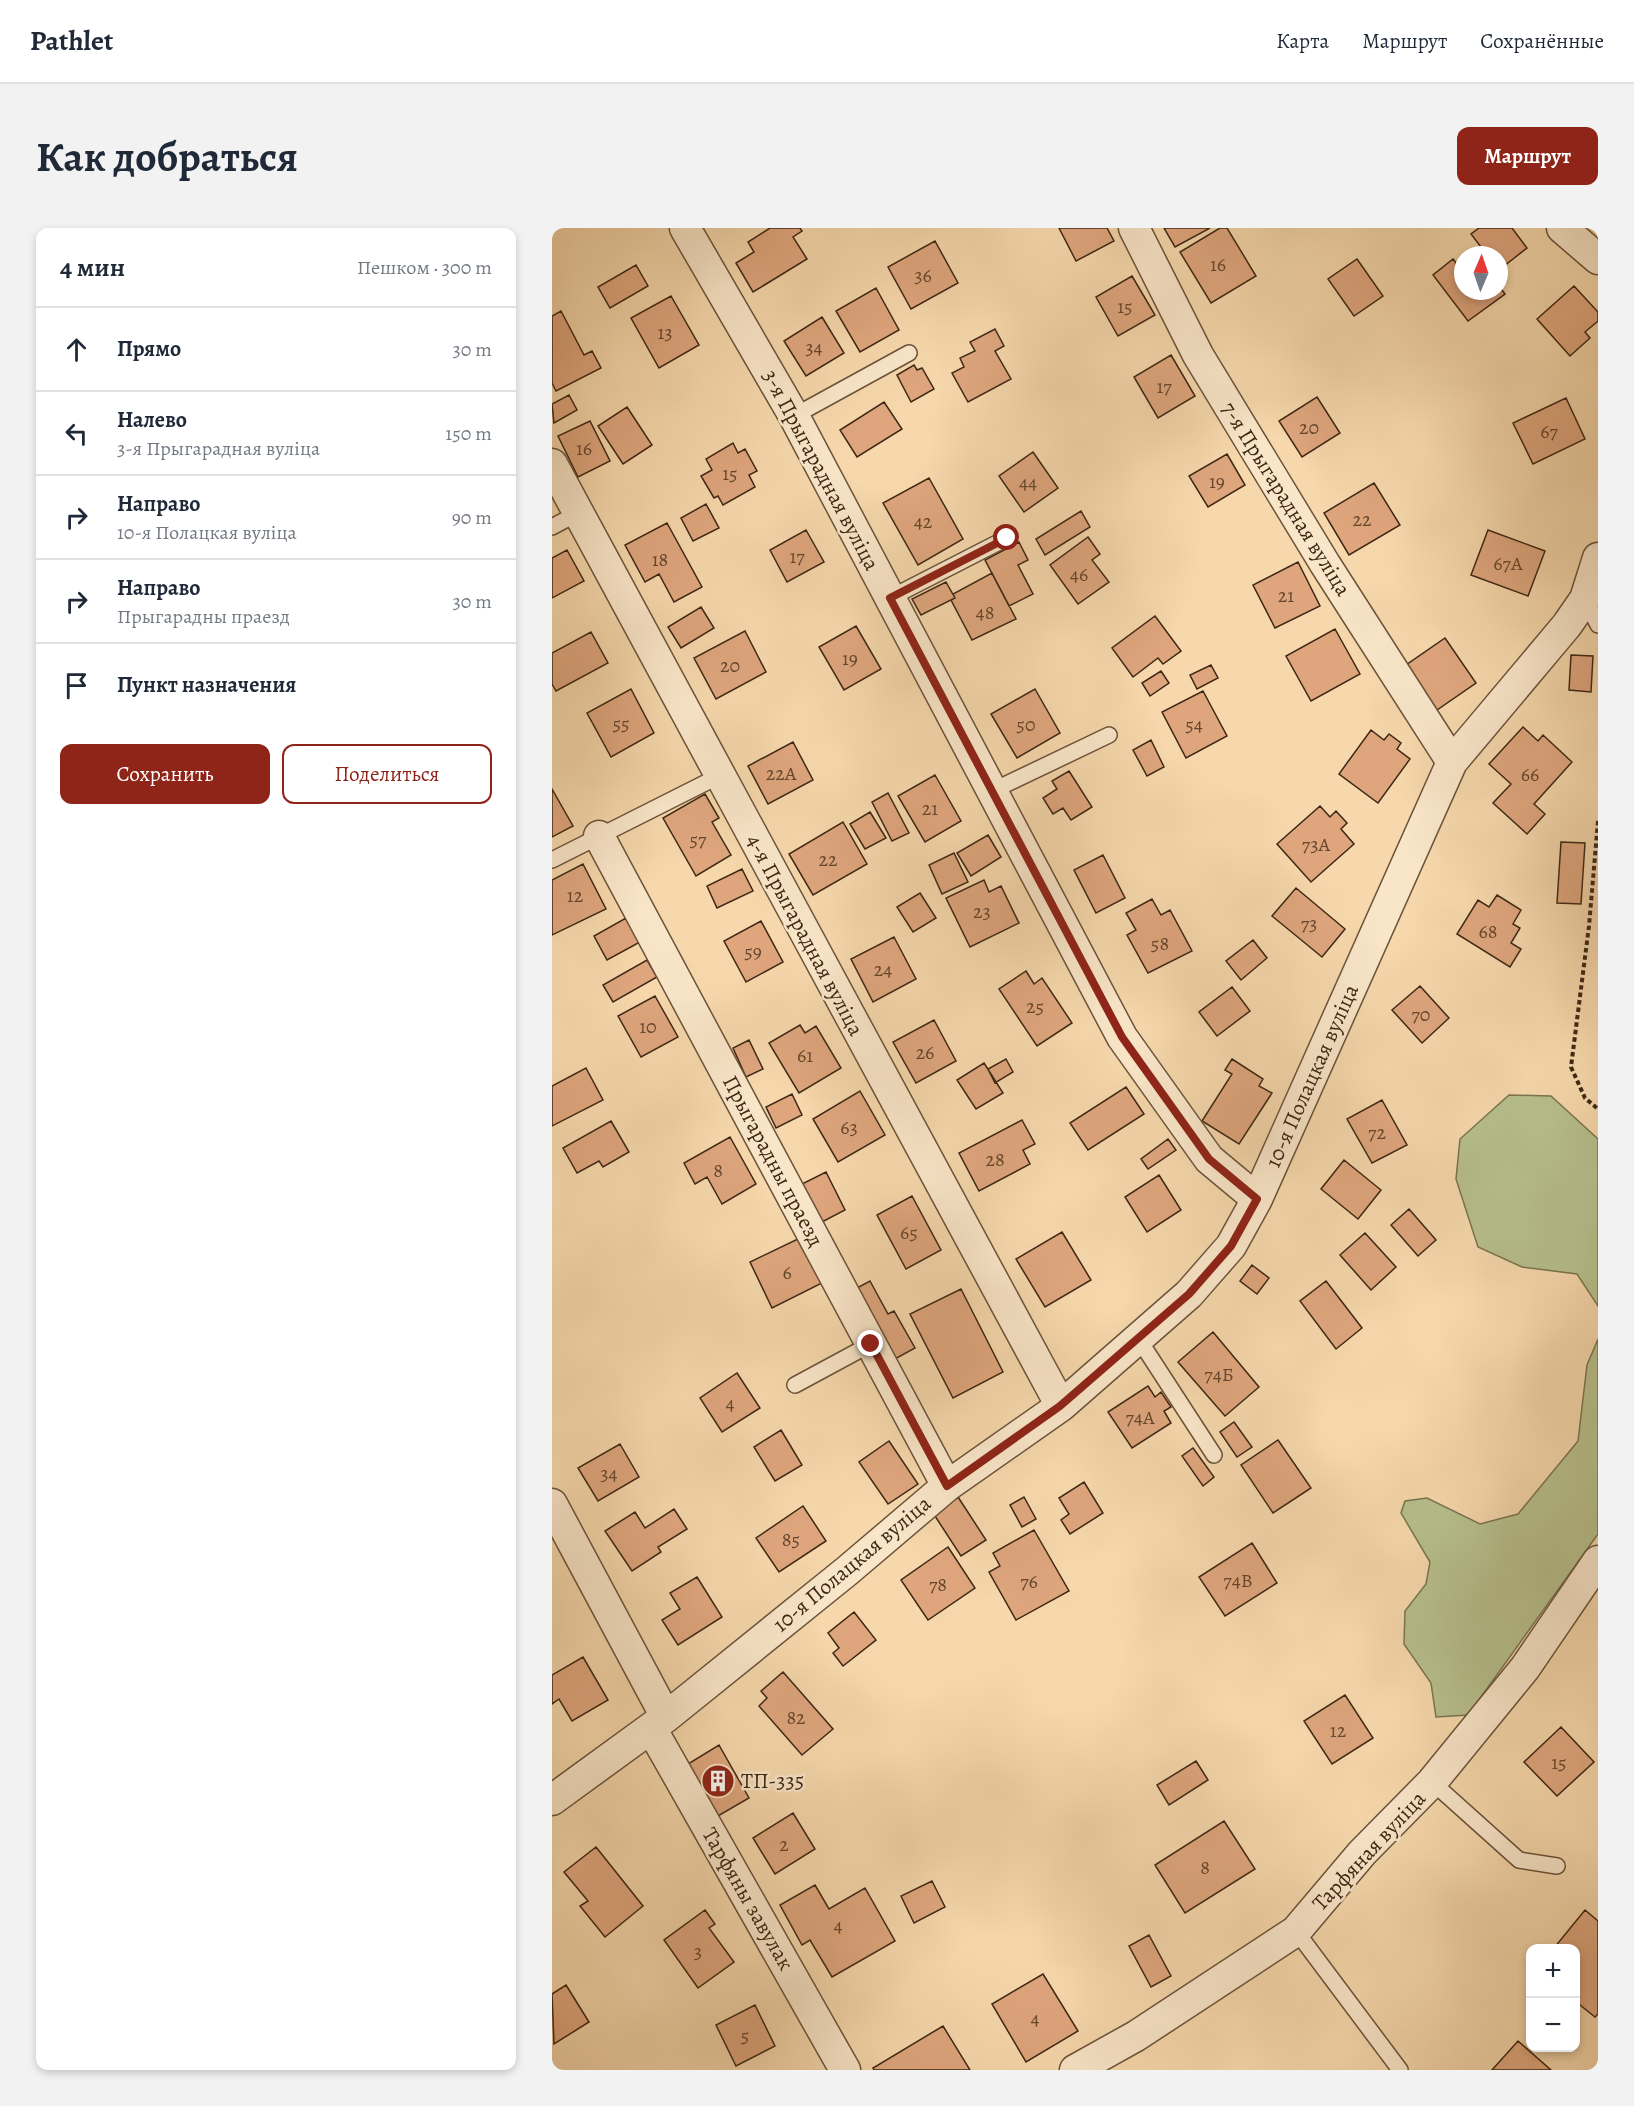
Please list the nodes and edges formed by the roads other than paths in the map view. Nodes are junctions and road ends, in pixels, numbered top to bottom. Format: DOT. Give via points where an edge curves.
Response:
graph roads {
  1 [pos="685,228"];
  2 [pos="1134,228"];
  3 [pos="1562,228"];
  4 [pos="1598,259"];
  5 [pos="909,353"];
  6 [pos="794,416"];
  7 [pos="552,464"];
  8 [pos="578,513"];
  9 [pos="552,527"];
  10 [pos="1007,538"];
  11 [pos="1598,558"];
  12 [pos="890,598"];
  13 [pos="1592,612"];
  14 [pos="1109,735"];
  15 [pos="1452,762"];
  16 [pos="719,776"];
  17 [pos="992,791"];
  18 [pos="599,837"];
  19 [pos="552,860"];
  20 [pos="1257,1199"];
  21 [pos="1138,1338"];
  22 [pos="871,1344"];
  23 [pos="795,1385"];
  24 [pos="1060,1406"];
  25 [pos="1214,1455"];
  26 [pos="947,1486"];
  27 [pos="552,1504"];
  28 [pos="1598,1561"];
  29 [pos="658,1722"];
  30 [pos="1432,1782"];
  31 [pos="552,1800"];
  32 [pos="1557,1866"];
  33 [pos="1296,1931"];
  34 [pos="845,2070"];
  35 [pos="1075,2070"];
  36 [pos="1400,2070"];
  1 -- 6 [label="street, 3-я Прыгарадная вуліца"];
  2 -- 15 [label="street, 7-я Прыгарадная вуліца" via="1198,355"];
  3 -- 4 [label="street"];
  5 -- 6 [label="lane"];
  6 -- 12 [label="street, 3-я Прыгарадная вуліца"];
  7 -- 8 [label="street, 4-я Прыгарадная вуліца"];
  8 -- 9 [label="lane"];
  8 -- 16 [label="street, 4-я Прыгарадная вуліца"];
  10 -- 12 [label="lane"];
  11 -- 13 [label="street, 10-я Полацкая вуліца"];
  12 -- 17 [label="street, 3-я Прыгарадная вуліца"];
  13 -- 15 [label="street, 10-я Полацкая вуліца"];
  14 -- 17 [label="lane"];
  15 -- 20 [label="street, 10-я Полацкая вуліца"];
  16 -- 18 [label="lane"];
  16 -- 24 [label="street, 4-я Прыгарадная вуліца"];
  17 -- 20 [label="street, 3-я Прыгарадная вуліца" via="1122,1037 1209,1159"];
  18 -- 19 [label="lane"];
  18 -- 22 [label="street, Прыгарадны праезд"];
  20 -- 21 [label="street, 10-я Полацкая вуліца" via="1231,1246 1189,1294"];
  21 -- 24 [label="street, 10-я Полацкая вуліца"];
  21 -- 25 [label="lane"];
  22 -- 23 [label="lane"];
  22 -- 26 [label="street, Прыгарадны праезд"];
  24 -- 26 [label="street, 10-я Полацкая вуліца"];
  26 -- 29 [label="street, 10-я Полацкая вуліца"];
  27 -- 29 [label="street, Тарфяны завулак"];
  28 -- 30 [label="street, Тарфяная вуліца" via="1525,1668"];
  29 -- 31 [label="street, 10-я Полацкая вуліца"];
  29 -- 34 [label="street, Тарфяны завулак"];
  30 -- 32 [label="lane" via="1519,1860"];
  30 -- 33 [label="street, Тарфяная вуліца" via="1362,1853"];
  33 -- 35 [label="street, Тарфяная вуліца" via="1136,2036"];
  33 -- 36 [label="lane"];
}
